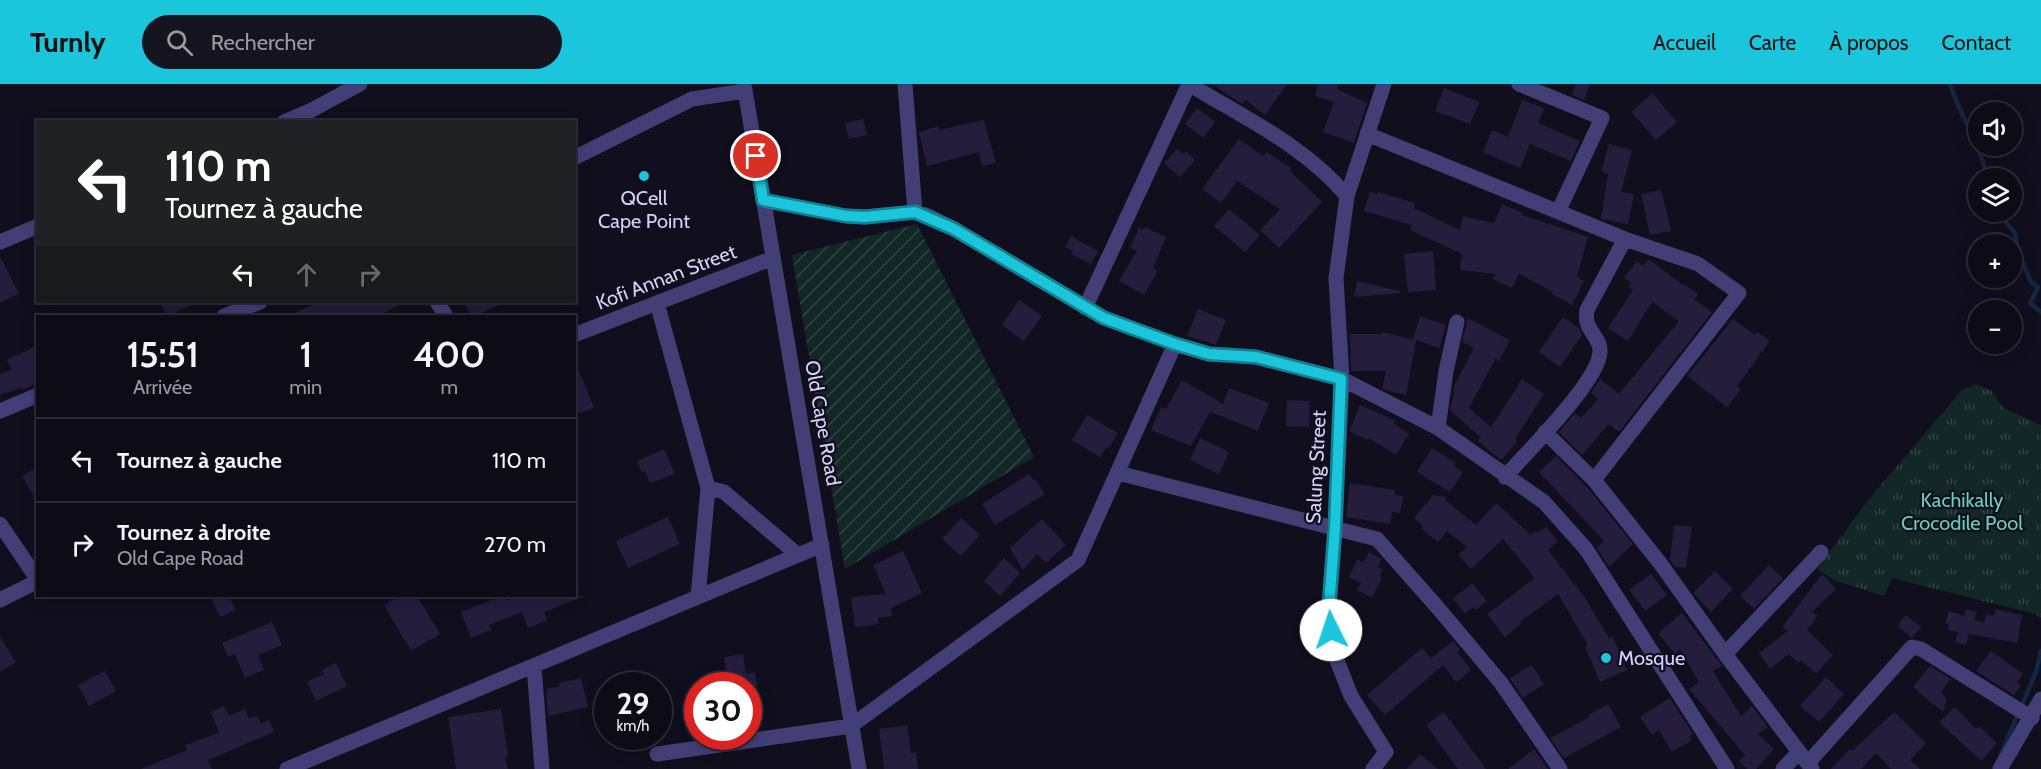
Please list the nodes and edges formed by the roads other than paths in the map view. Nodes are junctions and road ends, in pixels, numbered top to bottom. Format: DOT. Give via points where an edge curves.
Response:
graph roads {
  1 [pos="360,84"];
  2 [pos="905,84"];
  3 [pos="1189,84"];
  4 [pos="1384,84"];
  5 [pos="1519,84"];
  6 [pos="744,87"];
  7 [pos="314,116"];
  8 [pos="294,120"];
  9 [pos="1367,134"];
  10 [pos="576,157"];
  11 [pos="1347,196"];
  12 [pos="763,200"];
  13 [pos="915,212"];
  14 [pos="1558,212"];
  15 [pos="36,227"];
  16 [pos="1626,239"];
  17 [pos="0,242"];
  18 [pos="773,258"];
  19 [pos="257,303"];
  20 [pos="657,303"];
  21 [pos="1085,308"];
  22 [pos="227,315"];
  23 [pos="1457,322"];
  24 [pos="576,334"];
  25 [pos="1175,344"];
  26 [pos="1341,379"];
  27 [pos="36,396"];
  28 [pos="0,411"];
  29 [pos="1438,428"];
  30 [pos="1545,432"];
  31 [pos="1118,473"];
  32 [pos="1505,477"];
  33 [pos="1594,480"];
  34 [pos="708,488"];
  35 [pos="0,524"];
  36 [pos="1335,528"];
  37 [pos="822,544"];
  38 [pos="1821,552"];
  39 [pos="798,555"];
  40 [pos="36,577"];
  41 [pos="36,581"];
  42 [pos="698,597"];
  43 [pos="0,600"];
  44 [pos="1725,654"];
  45 [pos="534,666"];
  46 [pos="2041,699"];
  47 [pos="2032,718"];
  48 [pos="851,726"];
  49 [pos="657,754"];
  50 [pos="1806,761"];
  51 [pos="287,769"];
  52 [pos="542,769"];
  53 [pos="859,769"];
  54 [pos="1373,769"];
  55 [pos="1560,769"];
  56 [pos="1727,769"];
  57 [pos="1783,769"];
  58 [pos="2000,769"];
  1 -- 7 [label="street"];
  2 -- 13 [label="street"];
  3 -- 11 [label="street" via="1293,146"];
  3 -- 21 [label="street"];
  4 -- 9 [label="street, Salung Street"];
  5 -- 14 [label="street" via="1602,118"];
  6 -- 10 [label="street" via="692,99"];
  6 -- 12 [label="street, Old Cape Road"];
  7 -- 8 [label="street"];
  9 -- 11 [label="street, Salung Street"];
  9 -- 14 [label="street"];
  11 -- 26 [label="street, Salung Street" via="1336,278"];
  12 -- 13 [label="street" via="846,216"];
  12 -- 18 [label="street, Old Cape Road"];
  13 -- 21 [label="street" via="954,229"];
  14 -- 16 [label="street"];
  15 -- 17 [label="street"];
  16 -- 30 [label="street" via="1587,310 1589,329 1601,355 1582,388"];
  16 -- 33 [label="street" via="1698,264 1739,293"];
  18 -- 20 [label="street, Kofi Annan Street"];
  18 -- 37 [label="street, Old Cape Road"];
  19 -- 22 [label="street"];
  20 -- 24 [label="street, Kofi Annan Street"];
  20 -- 34 [label="street"];
  21 -- 25 [label="street"];
  23 -- 29 [label="street"];
  25 -- 26 [label="street" via="1209,354 1256,357"];
  25 -- 31 [label="street"];
  26 -- 29 [label="street"];
  26 -- 36 [label="street, Salung Street"];
  27 -- 28 [label="street"];
  29 -- 32 [label="street"];
  30 -- 32 [label="street"];
  30 -- 33 [label="street"];
  31 -- 36 [label="street"];
  31 -- 48 [label="street" via="1078,560"];
  32 -- 56 [label="street" via="1544,502 1586,549"];
  33 -- 44 [label="street"];
  34 -- 39 [label="street" via="724,492"];
  34 -- 42 [label="street"];
  35 -- 40 [label="street"];
  36 -- 54 [label="street, Salung Street" via="1329,606 1334,653 1351,696 1386,752"];
  36 -- 55 [label="street" via="1377,539 1501,684"];
  37 -- 39 [label="street"];
  37 -- 48 [label="street, Old Cape Road"];
  38 -- 44 [label="street"];
  39 -- 42 [label="street"];
  41 -- 43 [label="street"];
  42 -- 45 [label="street"];
  44 -- 50 [label="street"];
  45 -- 51 [label="street"];
  45 -- 52 [label="street"];
  46 -- 47 [label="street"];
  47 -- 50 [label="street" via="1912,647"];
  47 -- 58 [label="street"];
  48 -- 49 [label="street"];
  48 -- 53 [label="street, Old Cape Road"];
  50 -- 57 [label="street"];
}
